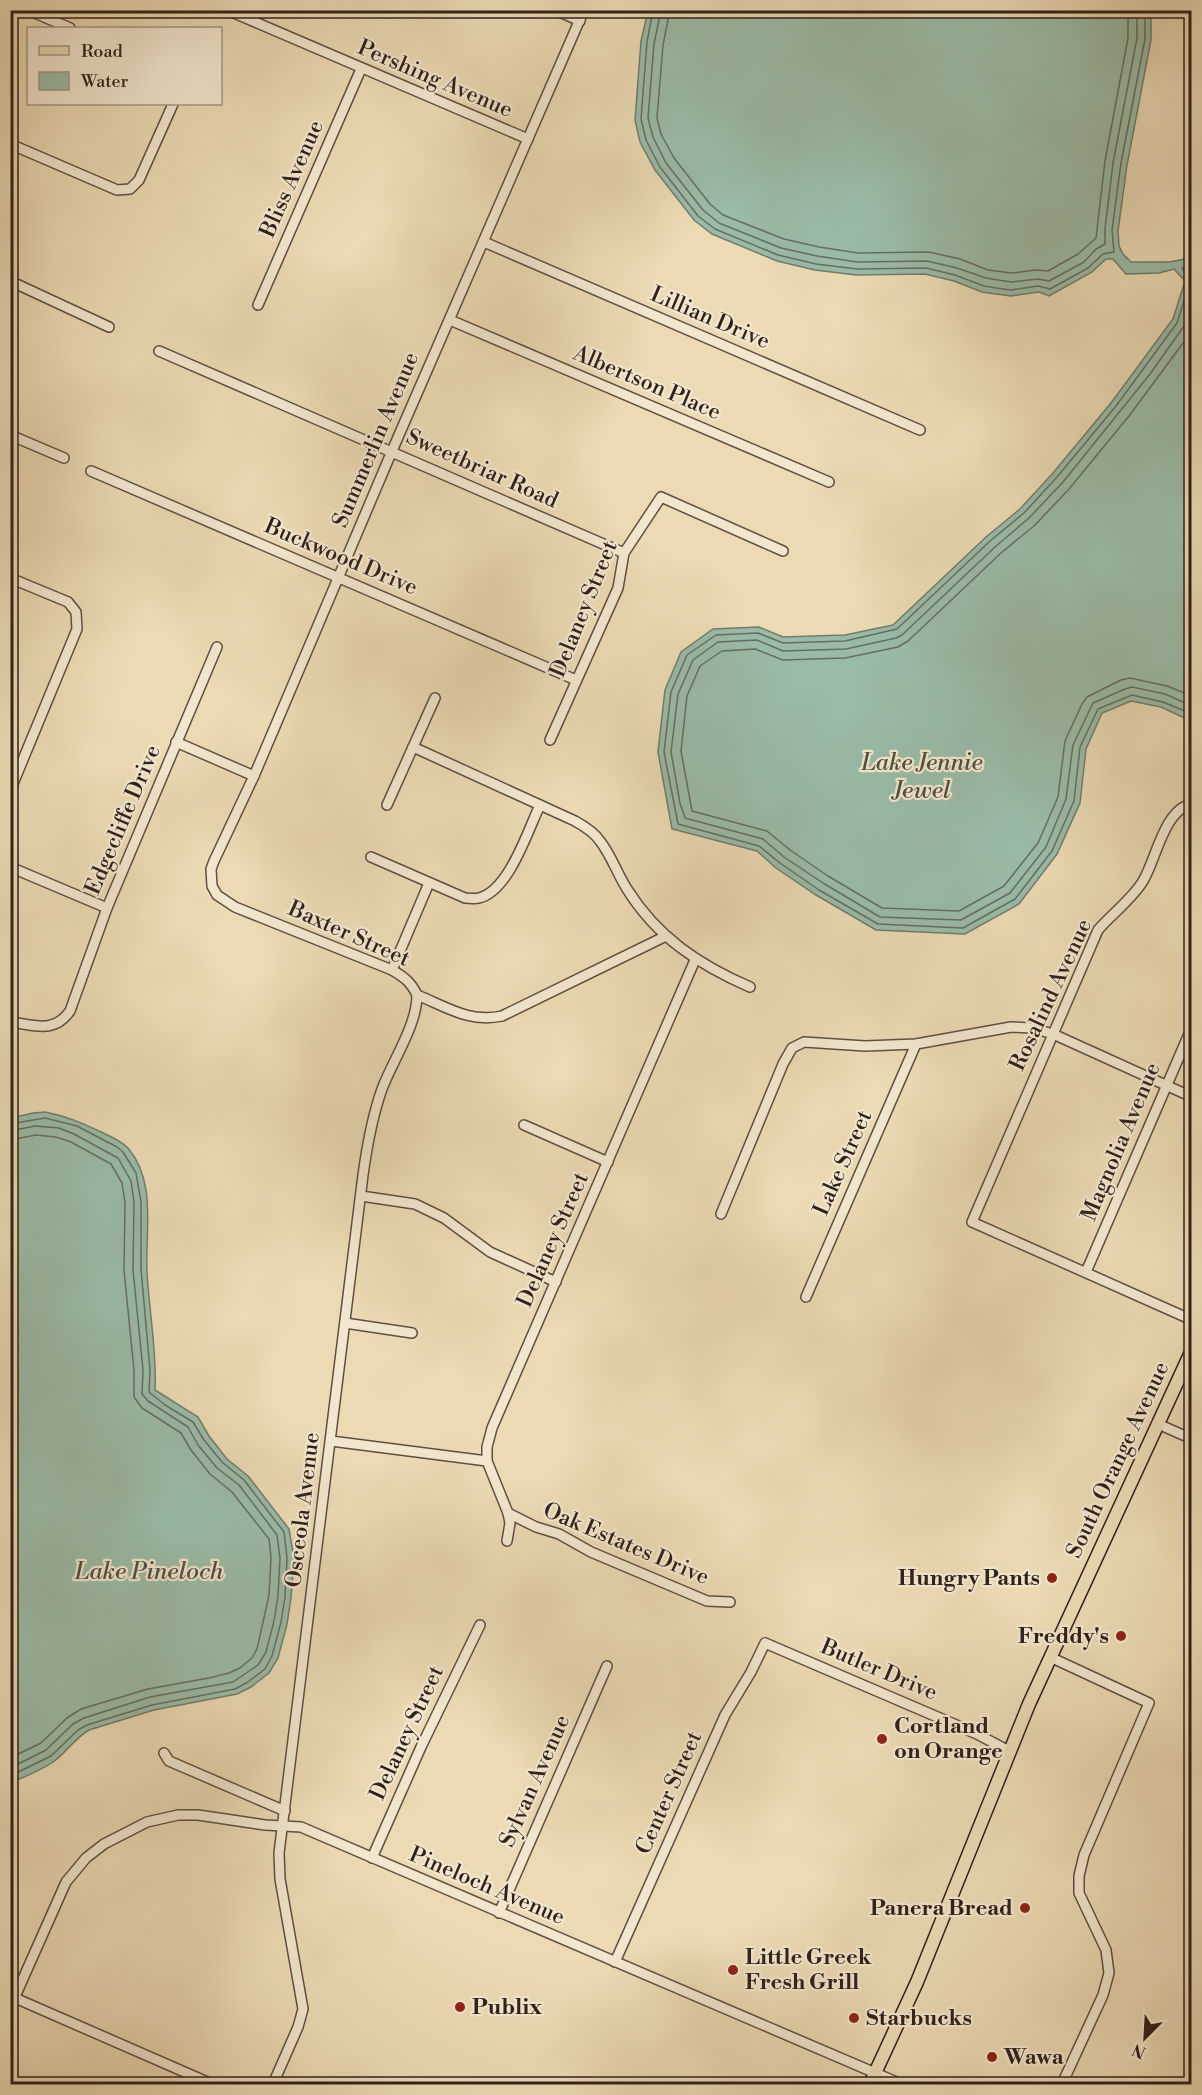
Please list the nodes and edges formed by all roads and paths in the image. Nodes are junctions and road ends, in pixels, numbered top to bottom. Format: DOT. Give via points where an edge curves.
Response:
graph roads {
  1 [pos="28,10"];
  2 [pos="227,10"];
  3 [pos="555,10"];
  4 [pos="585,10"];
  5 [pos="580,21"];
  6 [pos="68,27"];
  7 [pos="361,69"];
  8 [pos="173,105"];
  9 [pos="528,140"];
  10 [pos="10,144"];
  11 [pos="484,242"];
  12 [pos="10,282"];
  13 [pos="258,305"];
  14 [pos="450,320"];
  15 [pos="109,327"];
  16 [pos="159,351"];
  17 [pos="920,430"];
  18 [pos="10,435"];
  19 [pos="392,451"];
  20 [pos="64,458"];
  21 [pos="91,471"];
  22 [pos="829,482"];
  23 [pos="783,551"];
  24 [pos="624,553"];
  25 [pos="338,577"];
  26 [pos="10,578"];
  27 [pos="217,647"];
  28 [pos="576,680"];
  29 [pos="435,698"];
  30 [pos="550,740"];
  31 [pos="176,742"];
  32 [pos="413,747"];
  33 [pos="254,776"];
  34 [pos="10,791"];
  35 [pos="1191,804"];
  36 [pos="387,805"];
  37 [pos="540,805"];
  38 [pos="371,857"];
  39 [pos="10,867"];
  40 [pos="429,883"];
  41 [pos="212,886"];
  42 [pos="107,908"];
  43 [pos="666,936"];
  44 [pos="695,960"];
  45 [pos="392,970"];
  46 [pos="750,987"];
  47 [pos="417,995"];
  48 [pos="10,1022"];
  49 [pos="1191,1027"];
  50 [pos="1053,1034"];
  51 [pos="916,1044"];
  52 [pos="1166,1086"];
  53 [pos="1191,1097"];
  54 [pos="524,1125"];
  55 [pos="608,1162"];
  56 [pos="361,1196"];
  57 [pos="721,1214"];
  58 [pos="1086,1272"];
  59 [pos="556,1282"];
  60 [pos="806,1297"];
  61 [pos="1191,1320"];
  62 [pos="345,1323"];
  63 [pos="412,1334"];
  64 [pos="1191,1350"];
  65 [pos="1158,1424"];
  66 [pos="1191,1438"];
  67 [pos="332,1441"];
  68 [pos="487,1461"];
  69 [pos="508,1513"];
  70 [pos="507,1541"];
  71 [pos="730,1602"];
  72 [pos="480,1625"];
  73 [pos="765,1643"];
  74 [pos="1050,1657"];
  75 [pos="607,1666"];
  76 [pos="1009,1751"];
  77 [pos="164,1753"];
  78 [pos="285,1811"];
  79 [pos="283,1826"];
  80 [pos="372,1858"];
  81 [pos="10,1885"];
  82 [pos="499,1913"];
  83 [pos="10,1920"];
  84 [pos="615,1962"];
  85 [pos="10,1983"];
  86 [pos="15,1998"];
  87 [pos="10,2008"];
  88 [pos="872,2080"];
  89 [pos="212,2085"];
  90 [pos="273,2085"];
  91 [pos="901,2085"];
  92 [pos="1062,2085"];
  1 -- 6 [label="street"];
  2 -- 7 [label="street, Pershing Avenue"];
  3 -- 5 [label="street"];
  4 -- 5 [label="street, Summerlin Avenue"];
  5 -- 9 [label="street, Summerlin Avenue"];
  7 -- 9 [label="street, Pershing Avenue"];
  7 -- 13 [label="street, Bliss Avenue"];
  8 -- 10 [label="street" via="139,180 130,189 117,190"];
  9 -- 11 [label="street, Summerlin Avenue"];
  11 -- 14 [label="street, Summerlin Avenue"];
  11 -- 17 [label="street, Lillian Drive"];
  12 -- 15 [label="street"];
  14 -- 19 [label="street, Summerlin Avenue"];
  14 -- 22 [label="street, Albertson Place"];
  16 -- 19 [label="street, Sweetbriar Road"];
  18 -- 20 [label="street"];
  19 -- 24 [label="street, Sweetbriar Road"];
  19 -- 25 [label="street, Summerlin Avenue"];
  21 -- 25 [label="street, Buckwood Drive"];
  23 -- 24 [label="street, Delaney Street" via="661,497"];
  24 -- 28 [label="street, Delaney Street" via="618,588"];
  25 -- 28 [label="street, Buckwood Drive"];
  25 -- 33 [label="street, Summerlin Avenue"];
  26 -- 34 [label="street" via="68,602 76,612 77,629"];
  27 -- 31 [label="street, Edgecliffe Drive"];
  28 -- 30 [label="street, Delaney Street"];
  29 -- 32 [label="street"];
  31 -- 33 [label="street"];
  31 -- 42 [label="street, Edgecliffe Drive"];
  32 -- 36 [label="street"];
  32 -- 37 [label="street"];
  33 -- 41 [label="street, Summerlin Avenue" via="214,861"];
  35 -- 50 [label="street, Rosalind Avenue" via="1176,812 1143,881 1098,930"];
  37 -- 40 [label="street" via="510,871 497,887 480,898 465,898"];
  37 -- 43 [label="street" via="575,820 600,840 640,908"];
  38 -- 40 [label="street"];
  39 -- 42 [label="street"];
  40 -- 45 [label="street"];
  41 -- 45 [label="street, Baxter Street" via="235,907"];
  42 -- 48 [label="street, Edgecliffe Drive" via="70,1011 62,1022 52,1026"];
  43 -- 44 [label="street"];
  43 -- 47 [label="street, Baxter Street" via="502,1016 474,1018"];
  44 -- 46 [label="street"];
  44 -- 55 [label="street, Delaney Street"];
  45 -- 47 [label="street, Baxter Street" via="413,985"];
  47 -- 56 [label="street, Osceola Avenue" via="414,1017 374,1114"];
  49 -- 52 [label="street, Magnolia Avenue"];
  50 -- 51 [label="street" via="1011,1027"];
  50 -- 52 [label="street"];
  50 -- 58 [label="street, Rosalind Avenue" via="972,1222"];
  51 -- 57 [label="street" via="798,1044 787,1056"];
  51 -- 60 [label="street, Lake Street"];
  52 -- 53 [label="street"];
  52 -- 58 [label="street, Magnolia Avenue"];
  54 -- 55 [label="street"];
  55 -- 59 [label="street, Delaney Street"];
  56 -- 59 [label="street" via="415,1204 444,1218 490,1252"];
  56 -- 62 [label="street, Osceola Avenue"];
  58 -- 61 [label="street"];
  59 -- 68 [label="street, Delaney Street" via="492,1428"];
  62 -- 63 [label="street"];
  62 -- 67 [label="street, Osceola Avenue"];
  64 -- 65 [label="main road, South Orange Avenue"];
  65 -- 66 [label="street"];
  65 -- 74 [label="main road, South Orange Avenue"];
  67 -- 68 [label="street"];
  67 -- 78 [label="street, Osceola Avenue"];
  68 -- 69 [label="street"];
  69 -- 70 [label="street"];
  69 -- 71 [label="street, Oak Estates Drive" via="707,1601"];
  72 -- 80 [label="street, Delaney Street"];
  73 -- 76 [label="street, Butler Drive"];
  73 -- 84 [label="street, Center Street" via="725,1715"];
  74 -- 76 [label="main road, South Orange Avenue"];
  74 -- 92 [label="street" via="1149,1703 1078,1876 1080,1893 1106,1950 1109,1973"];
  75 -- 82 [label="street, Sylvan Avenue"];
  76 -- 88 [label="main road, South Orange Avenue" via="920,1974"];
  77 -- 78 [label="street" via="169,1761"];
  78 -- 79 [label="street, Osceola Avenue"];
  79 -- 80 [label="street, Pineloch Avenue" via="301,1827"];
  79 -- 86 [label="street, Pineloch Avenue" via="175,1815 129,1830 92,1852 63,1887"];
  79 -- 90 [label="street, Osceola Avenue" via="279,1873 303,2004 302,2016"];
  80 -- 82 [label="street, Pineloch Avenue"];
  81 -- 83 [label="street"];
  82 -- 84 [label="street, Pineloch Avenue"];
  84 -- 88 [label="street, Pineloch Avenue" via="766,2026"];
  85 -- 86 [label="street"];
  86 -- 87 [label="street"];
  86 -- 89 [label="street"];
  88 -- 91 [label="street, Pineloch Avenue"];
}
